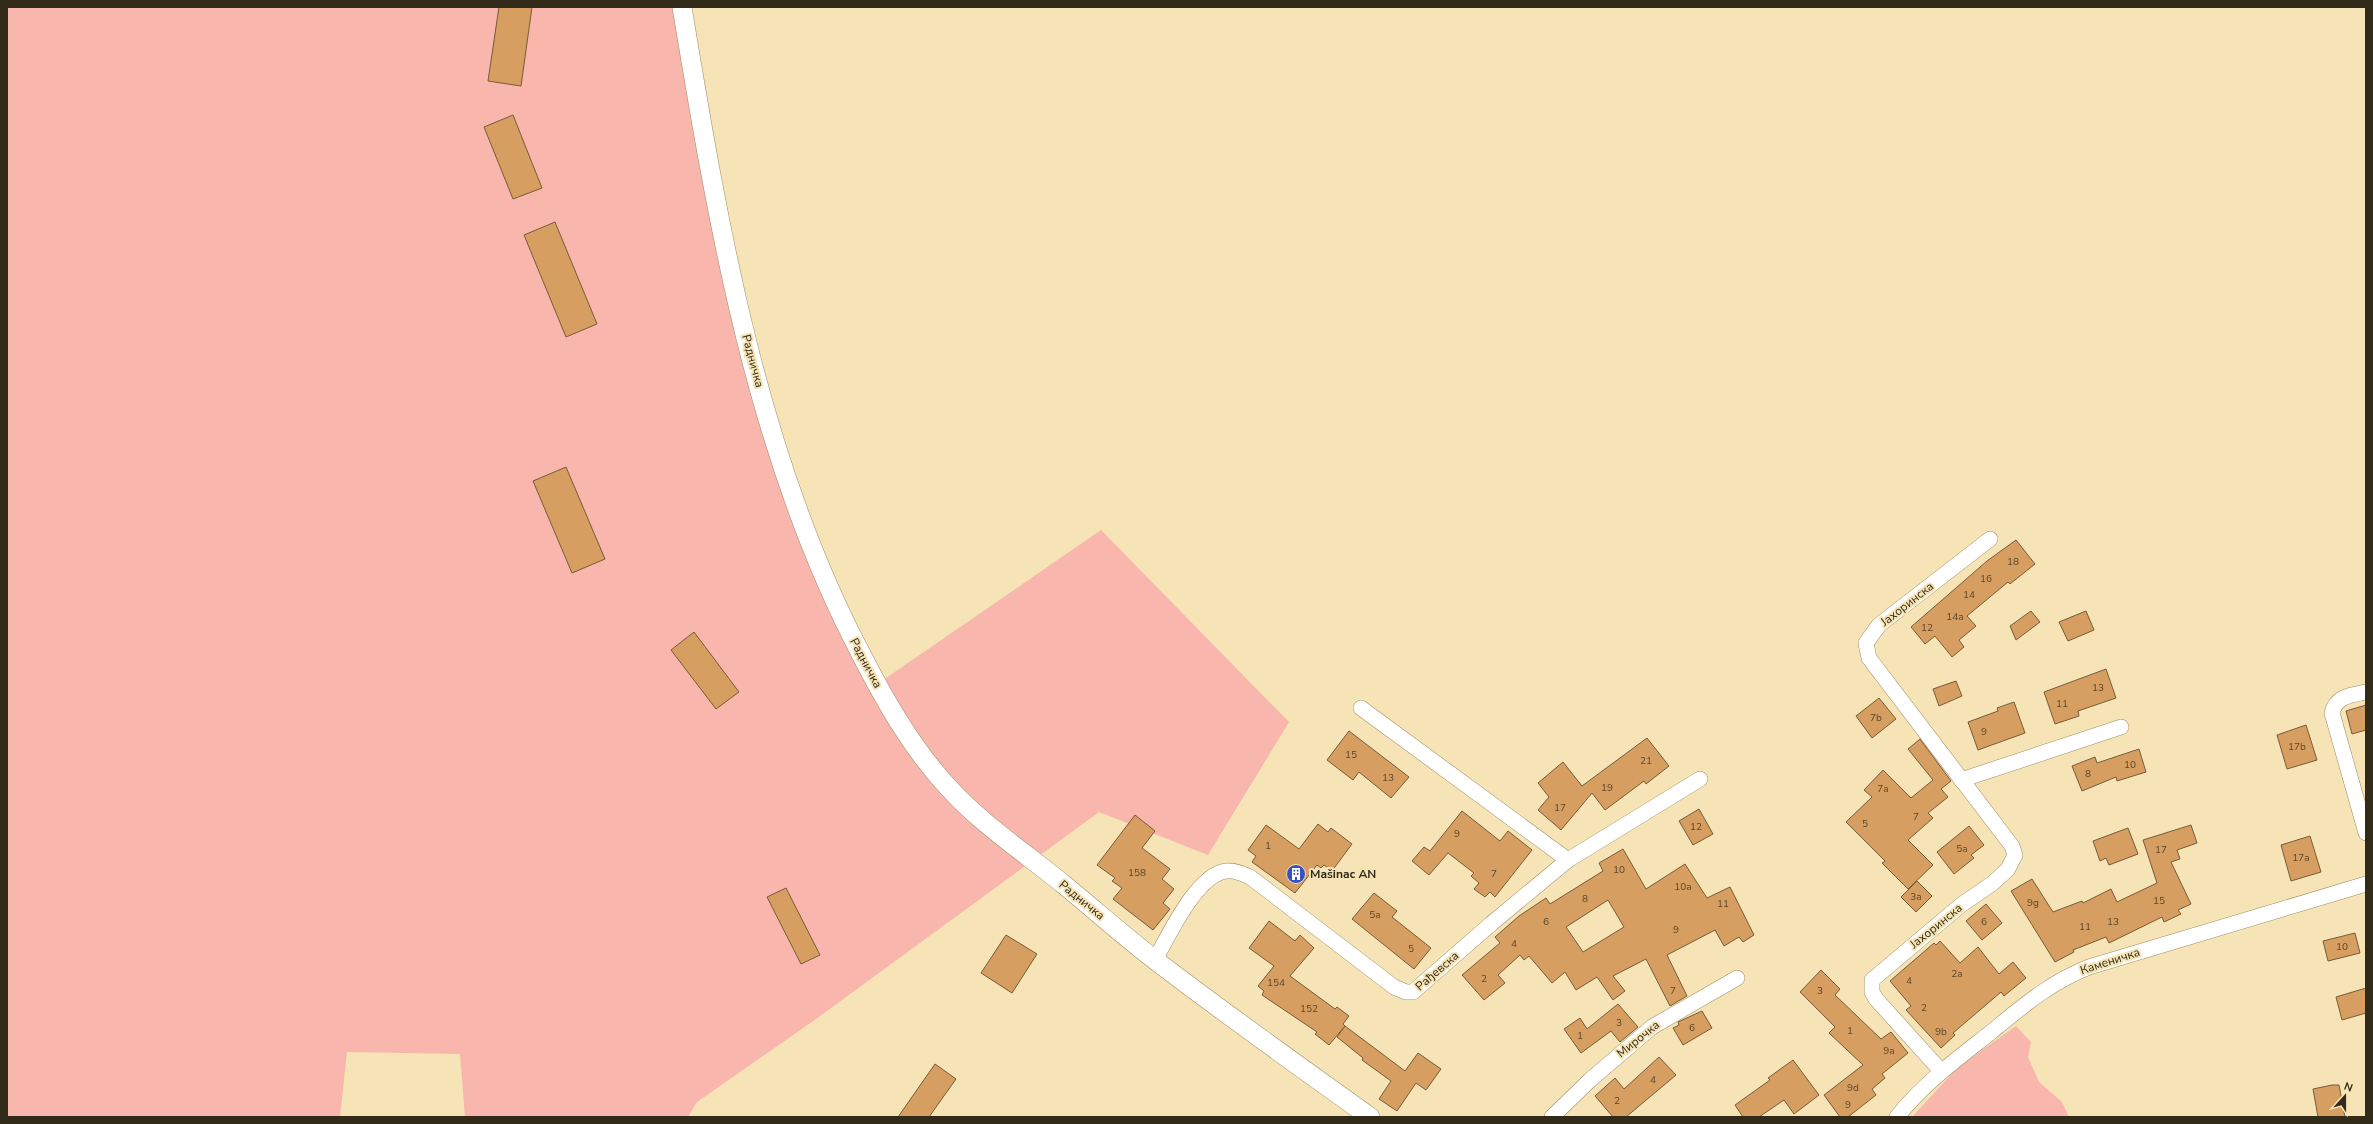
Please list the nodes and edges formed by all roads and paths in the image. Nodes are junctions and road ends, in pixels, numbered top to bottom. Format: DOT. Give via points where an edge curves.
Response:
graph roads {
  1 [pos="682,7"];
  2 [pos="1990,539"];
  3 [pos="2366,692"];
  4 [pos="1362,708"];
  5 [pos="2121,727"];
  6 [pos="1700,779"];
  7 [pos="1961,780"];
  8 [pos="2366,833"];
  9 [pos="1568,860"];
  10 [pos="2366,884"];
  11 [pos="1156,960"];
  12 [pos="1737,978"];
  13 [pos="1941,1071"];
  14 [pos="1370,1117"];
  15 [pos="1552,1117"];
  16 [pos="1897,1117"];
  1 -- 11 [label="street, Радничка" via="735,295 796,504 840,613 875,682 927,761 949,789 992,828"];
  2 -- 7 [label="street, Јахоринска" via="1879,625 1866,643 1869,658"];
  3 -- 8 [label="street" via="2344,697 2337,702 2332,713"];
  4 -- 9 [label="street"];
  5 -- 7 [label="street"];
  6 -- 9 [label="street, Рађевска"];
  7 -- 13 [label="street, Јахоринска" via="2012,846 2015,855 2013,860 2008,869 1993,883 1961,905 1876,976 1871,987 1876,999"];
  9 -- 11 [label="street, Рађевска" via="1413,992 1394,987 1250,877 1236,872 1225,871 1203,885 1183,911"];
  10 -- 13 [label="street, Каменичка" via="2063,977"];
  11 -- 14 [label="street, Радничка" via="1271,1047"];
  12 -- 15 [label="street, Мирочка" via="1652,1027"];
  13 -- 16 [label="street, Каменичка"];
}
